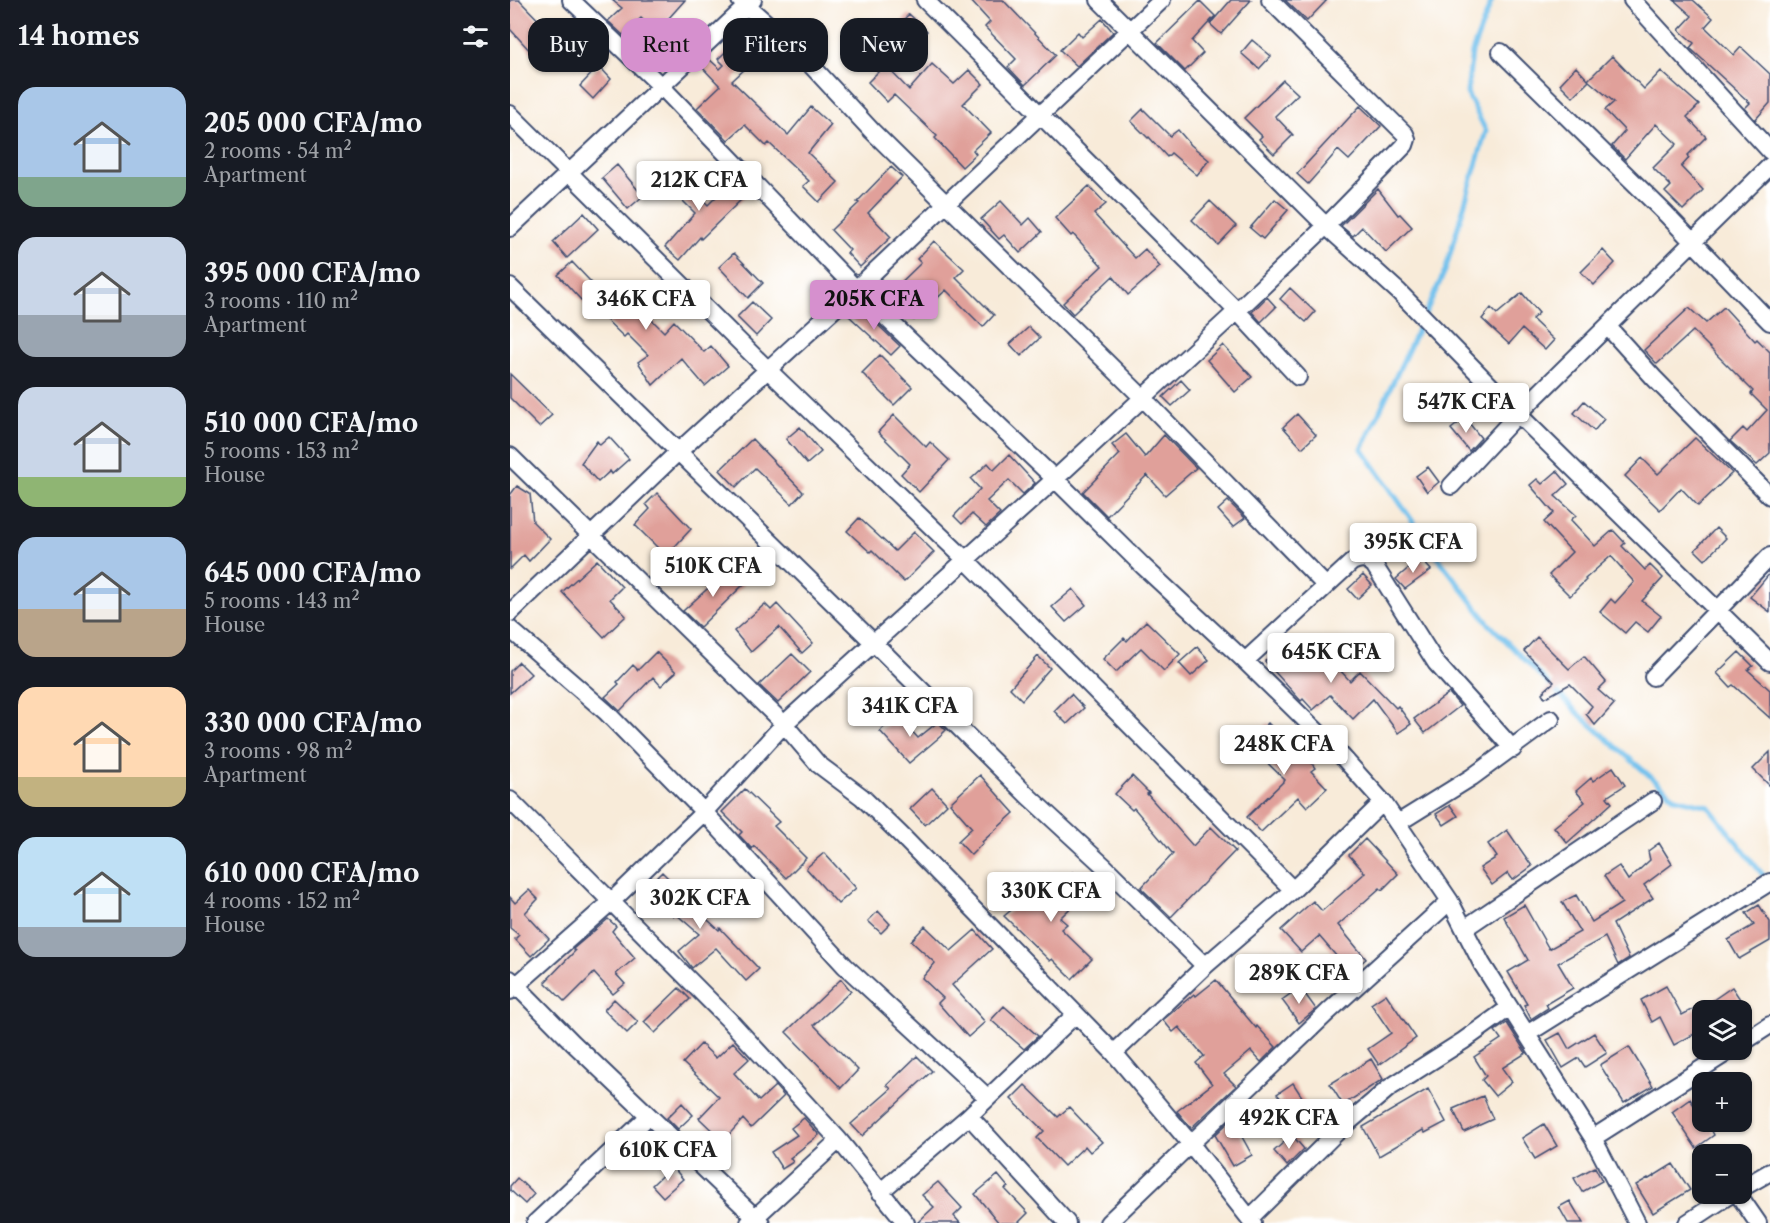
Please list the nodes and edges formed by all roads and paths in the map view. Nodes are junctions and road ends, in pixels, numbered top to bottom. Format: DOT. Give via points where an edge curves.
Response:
graph roads {
  1 [pos="571,0"];
  2 [pos="925,0"];
  3 [pos="1099,0"];
  4 [pos="1162,0"];
  5 [pos="1270,0"];
  6 [pos="1632,0"];
  7 [pos="747,2"];
  8 [pos="1129,30"];
  9 [pos="1501,52"];
  10 [pos="661,86"];
  11 [pos="510,114"];
  12 [pos="1040,114"];
  13 [pos="1770,151"];
  14 [pos="1770,166"];
  15 [pos="570,172"];
  16 [pos="946,202"];
  17 [pos="1326,226"];
  18 [pos="510,228"];
  19 [pos="1693,244"];
  20 [pos="510,287"];
  21 [pos="856,289"];
  22 [pos="1237,311"];
  23 [pos="1770,322"];
  24 [pos="1608,327"];
  25 [pos="767,369"];
  26 [pos="1298,378"];
  27 [pos="1142,397"];
  28 [pos="1518,414"];
  29 [pos="679,451"];
  30 [pos="510,456"];
  31 [pos="1055,479"];
  32 [pos="1451,486"];
  33 [pos="1770,496"];
  34 [pos="591,537"];
  35 [pos="1770,556"];
  36 [pos="966,560"];
  37 [pos="1325,585"];
  38 [pos="1718,612"];
  39 [pos="510,613"];
  40 [pos="510,629"];
  41 [pos="874,643"];
  42 [pos="1245,661"];
  43 [pos="1770,663"];
  44 [pos="1653,677"];
  45 [pos="1551,719"];
  46 [pos="784,724"];
  47 [pos="1513,749"];
  48 [pos="510,800"];
  49 [pos="1653,801"];
  50 [pos="1383,802"];
  51 [pos="704,812"];
  52 [pos="1398,823"];
  53 [pos="1770,882"];
  54 [pos="1293,890"];
  55 [pos="1450,901"];
  56 [pos="612,902"];
  57 [pos="1465,928"];
  58 [pos="1206,966"];
  59 [pos="512,985"];
  60 [pos="1509,1008"];
  61 [pos="1076,1014"];
  62 [pos="1770,1025"];
  63 [pos="1527,1034"];
  64 [pos="1752,1037"];
  65 [pos="1114,1053"];
  66 [pos="1715,1060"];
  67 [pos="987,1097"];
  68 [pos="649,1116"];
  69 [pos="969,1116"];
  70 [pos="1593,1138"];
  71 [pos="838,1140"];
  72 [pos="1190,1143"];
  73 [pos="1770,1172"];
  74 [pos="1752,1182"];
  75 [pos="880,1192"];
  76 [pos="1716,1204"];
  77 [pos="1745,1204"];
  78 [pos="1251,1220"];
  79 [pos="756,1221"];
  80 [pos="535,1223"];
  81 [pos="906,1223"];
  82 [pos="1067,1223"];
  83 [pos="1108,1223"];
  84 [pos="1638,1223"];
  85 [pos="1687,1223"];
  86 [pos="1758,1223"];
  1 -- 10 [label="street"];
  2 -- 12 [label="street"];
  3 -- 8 [label="street"];
  4 -- 8 [label="street"];
  5 -- 17 [label="street" via="1407,139"];
  6 -- 13 [label="street"];
  7 -- 10 [label="street"];
  7 -- 16 [label="street"];
  8 -- 12 [label="street"];
  8 -- 17 [label="street"];
  9 -- 19 [label="street"];
  10 -- 15 [label="street"];
  10 -- 21 [label="street"];
  11 -- 15 [label="street"];
  12 -- 16 [label="street"];
  12 -- 22 [label="street"];
  14 -- 19 [label="street"];
  15 -- 18 [label="street"];
  15 -- 25 [label="street"];
  16 -- 21 [label="street"];
  16 -- 27 [label="street"];
  17 -- 22 [label="street"];
  17 -- 28 [label="street" via="1399,292"];
  19 -- 23 [label="street"];
  19 -- 24 [label="street"];
  20 -- 29 [label="street"];
  21 -- 25 [label="street"];
  21 -- 31 [label="street"];
  22 -- 26 [label="street"];
  22 -- 27 [label="street"];
  24 -- 28 [label="street"];
  24 -- 33 [label="street"];
  25 -- 29 [label="street"];
  25 -- 36 [label="street"];
  27 -- 31 [label="street"];
  27 -- 37 [label="street"];
  28 -- 32 [label="street"];
  28 -- 38 [label="street"];
  29 -- 34 [label="street"];
  29 -- 41 [label="street"];
  30 -- 34 [label="street"];
  31 -- 36 [label="street"];
  31 -- 42 [label="street"];
  34 -- 39 [label="street"];
  34 -- 46 [label="street"];
  35 -- 38 [label="street"];
  36 -- 41 [label="street"];
  36 -- 54 [label="street"];
  37 -- 42 [label="street"];
  37 -- 47 [label="street" via="1359,558 1374,565 1436,663"];
  38 -- 43 [label="street"];
  38 -- 44 [label="street"];
  40 -- 51 [label="street" via="606,712"];
  41 -- 46 [label="street"];
  41 -- 58 [label="street"];
  42 -- 50 [label="street"];
  45 -- 47 [label="street"];
  46 -- 51 [label="street"];
  46 -- 61 [label="street" via="818,764 887,821"];
  47 -- 52 [label="street"];
  48 -- 56 [label="street"];
  49 -- 57 [label="street"];
  50 -- 52 [label="street"];
  50 -- 54 [label="street"];
  51 -- 56 [label="street"];
  51 -- 67 [label="street" via="845,966"];
  52 -- 55 [label="street"];
  53 -- 63 [label="street"];
  54 -- 58 [label="street"];
  55 -- 57 [label="street"];
  55 -- 72 [label="street"];
  56 -- 59 [label="street"];
  56 -- 71 [label="street" via="729,1020"];
  57 -- 60 [label="street"];
  58 -- 65 [label="street"];
  59 -- 68 [label="street"];
  60 -- 63 [label="street"];
  60 -- 78 [label="street" via="1389,1088 1337,1132"];
  61 -- 65 [label="street"];
  61 -- 67 [label="street"];
  62 -- 64 [label="street"];
  63 -- 70 [label="street"];
  65 -- 72 [label="street"];
  66 -- 70 [label="street"];
  67 -- 69 [label="street"];
  68 -- 79 [label="street"];
  68 -- 80 [label="street"];
  69 -- 75 [label="street"];
  69 -- 82 [label="street"];
  70 -- 84 [label="street"];
  71 -- 75 [label="street"];
  71 -- 79 [label="street"];
  72 -- 78 [label="street"];
  72 -- 83 [label="street"];
  73 -- 74 [label="street"];
  75 -- 81 [label="street"];
  76 -- 85 [label="street"];
  77 -- 86 [label="street"];
}
